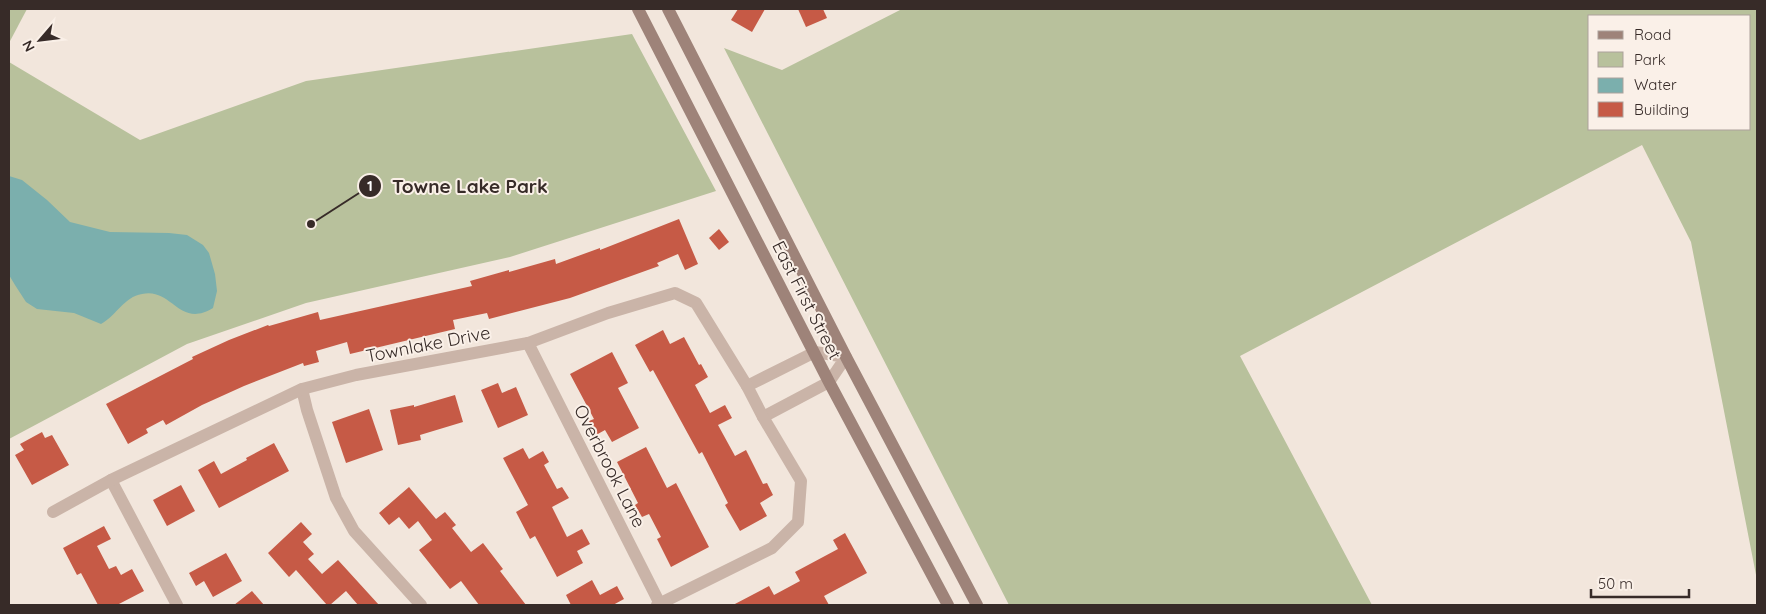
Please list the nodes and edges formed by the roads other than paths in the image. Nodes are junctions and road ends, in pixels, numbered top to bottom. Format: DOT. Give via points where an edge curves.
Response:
graph roads {
  1 [pos="638,9"];
  2 [pos="668,9"];
  3 [pos="528,343"];
  4 [pos="815,352"];
  5 [pos="846,357"];
  6 [pos="829,382"];
  7 [pos="747,386"];
  8 [pos="302,389"];
  9 [pos="762,417"];
  10 [pos="111,480"];
  11 [pos="53,512"];
  12 [pos="658,604"];
  13 [pos="177,605"];
  14 [pos="421,605"];
  15 [pos="948,605"];
  16 [pos="977,605"];
  1 -- 4 [label="main road, East First Street"];
  2 -- 5 [label="main road, East First Street"];
  3 -- 7 [label="street, Townlake Drive" via="608,313 675,293 696,303"];
  3 -- 8 [label="street, Townlake Drive" via="356,375"];
  3 -- 12 [label="street, Overbrook Lane"];
  4 -- 5 [label="street"];
  4 -- 6 [label="main road, East First Street"];
  4 -- 7 [label="street"];
  5 -- 6 [label="street"];
  5 -- 16 [label="main road, East First Street"];
  6 -- 9 [label="street"];
  6 -- 15 [label="main road, East First Street"];
  7 -- 9 [label="street, Townlake Drive"];
  8 -- 10 [label="street, Townlake Drive"];
  8 -- 14 [label="street" via="336,498 354,531"];
  9 -- 12 [label="street, Townlake Drive" via="800,481 798,522 772,548"];
  10 -- 11 [label="street, Townlake Drive"];
  10 -- 13 [label="street"];
}
